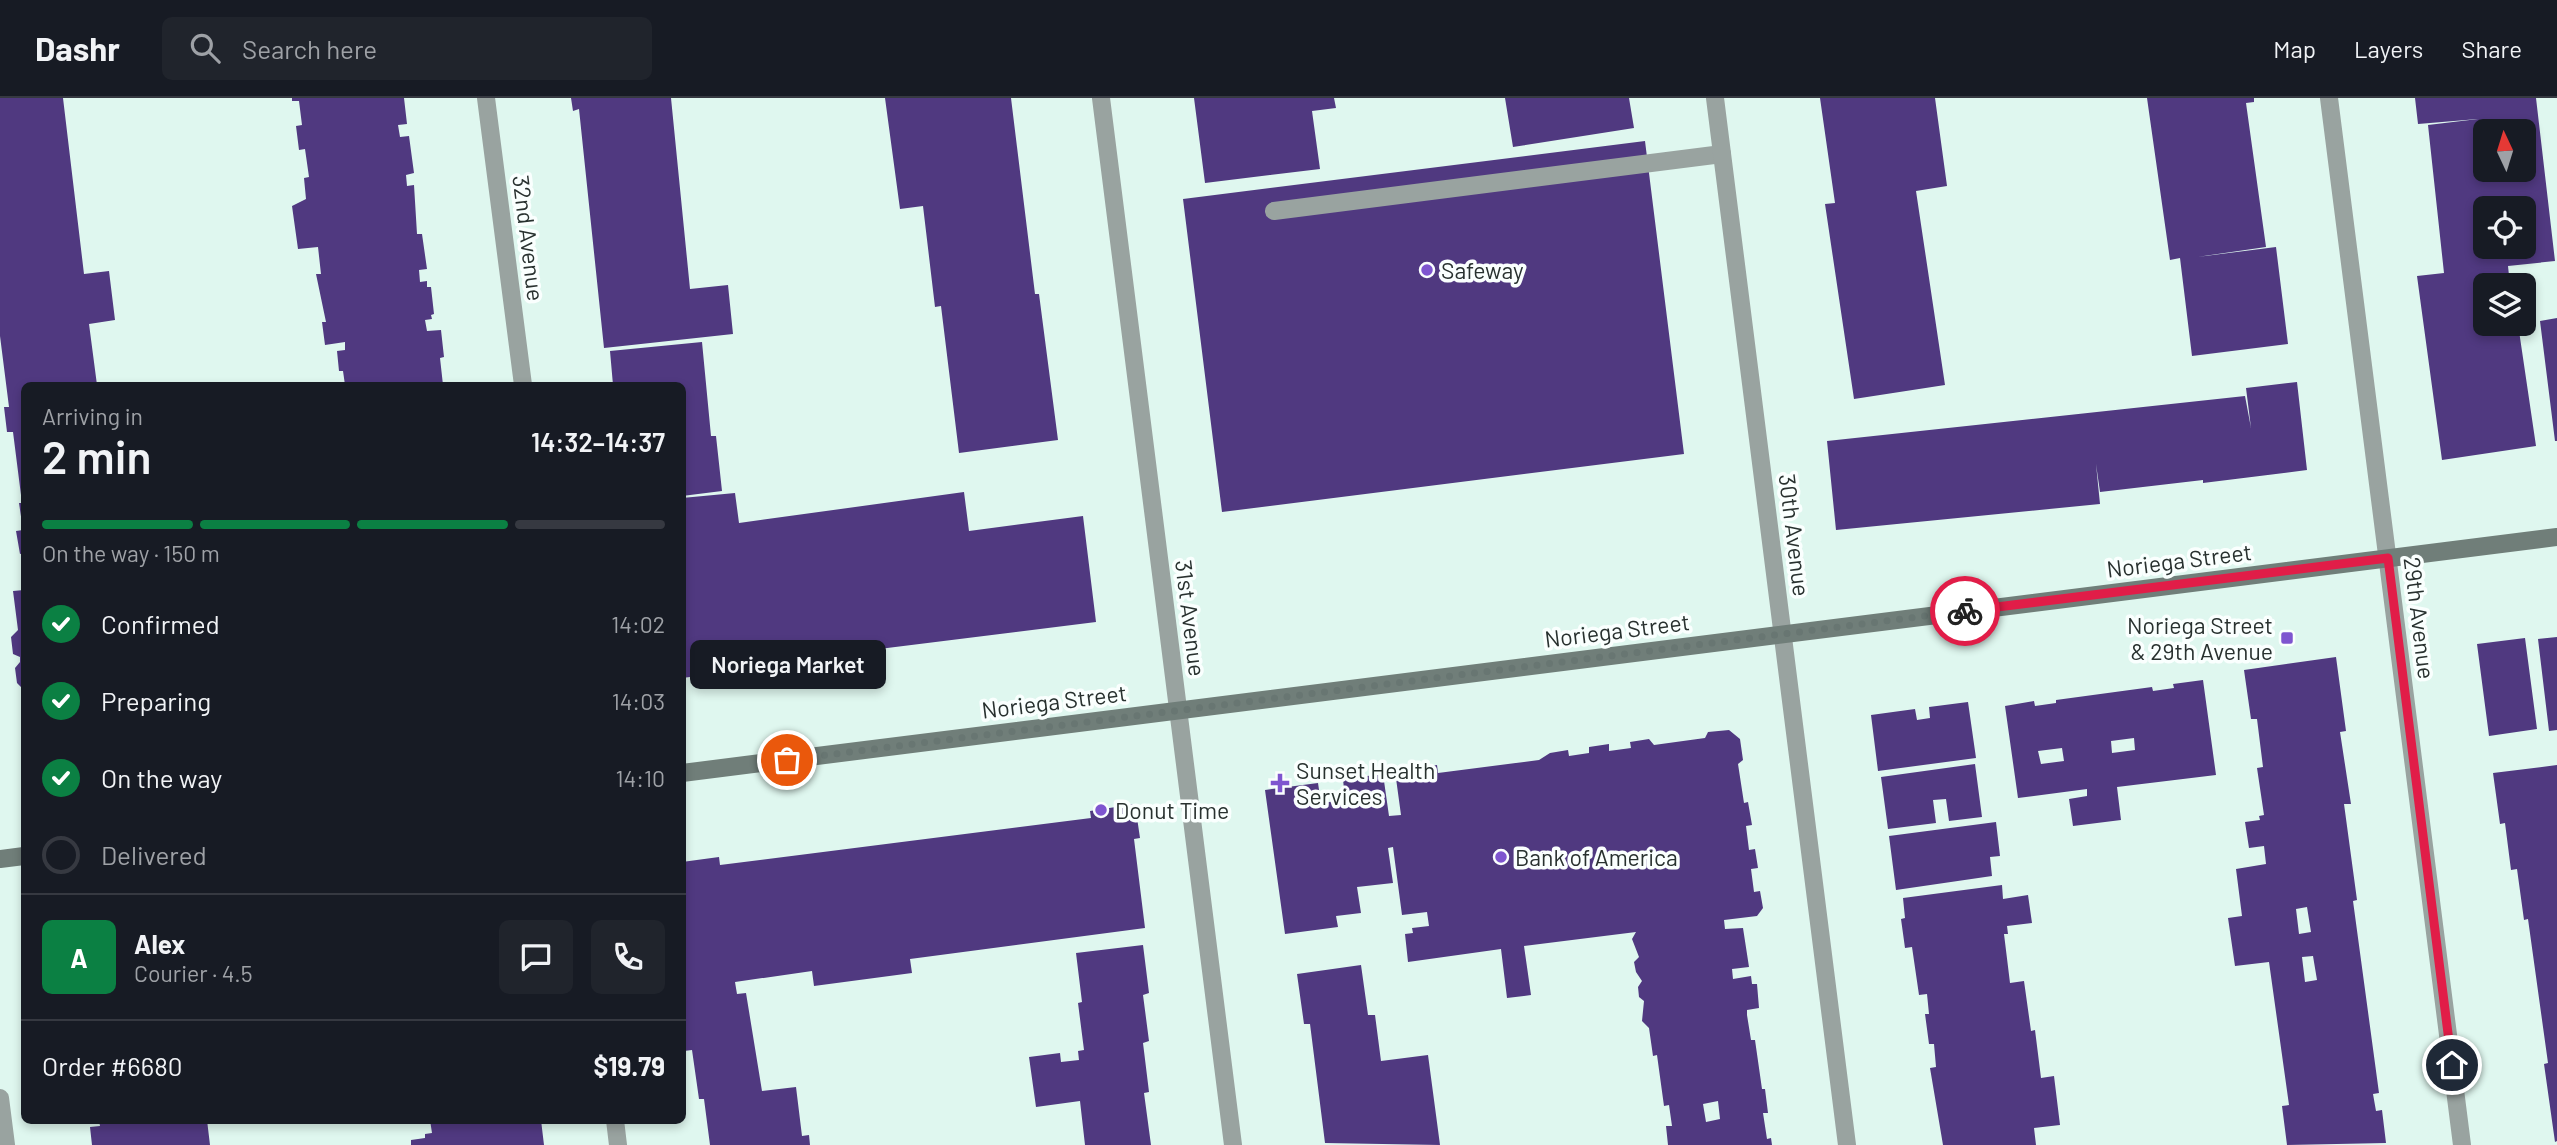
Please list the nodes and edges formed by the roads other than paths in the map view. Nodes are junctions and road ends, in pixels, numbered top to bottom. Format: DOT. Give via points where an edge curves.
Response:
graph roads {
  1 [pos="486,98"];
  2 [pos="1101,98"];
  3 [pos="1715,98"];
  4 [pos="2329,98"];
  5 [pos="1722,154"];
  6 [pos="1275,211"];
  7 [pos="523,382"];
  8 [pos="2557,537"];
  9 [pos="2388,558"];
  10 [pos="1783,634"];
  11 [pos="1178,710"];
  12 [pos="686,772"];
  13 [pos="21,856"];
  14 [pos="0,859"];
  15 [pos="0,1098"];
  16 [pos="615,1124"];
  17 [pos="6,1145"];
  18 [pos="618,1145"];
  19 [pos="1233,1145"];
  20 [pos="1847,1145"];
  21 [pos="2462,1145"];
  1 -- 7 [label="street, 32nd Avenue"];
  2 -- 11 [label="street, 31st Avenue"];
  3 -- 5 [label="street, 30th Avenue"];
  4 -- 9 [label="street, 29th Avenue"];
  5 -- 6 [label="street"];
  5 -- 10 [label="street, 30th Avenue"];
  8 -- 9 [label="street, Noriega Street"];
  9 -- 10 [label="street, Noriega Street"];
  9 -- 21 [label="street, 29th Avenue"];
  10 -- 11 [label="street, Noriega Street"];
  10 -- 20 [label="street, 30th Avenue"];
  11 -- 12 [label="street, Noriega Street"];
  11 -- 19 [label="street, 31st Avenue"];
  13 -- 14 [label="street"];
  15 -- 17 [label="street"];
  16 -- 18 [label="street"];
}
